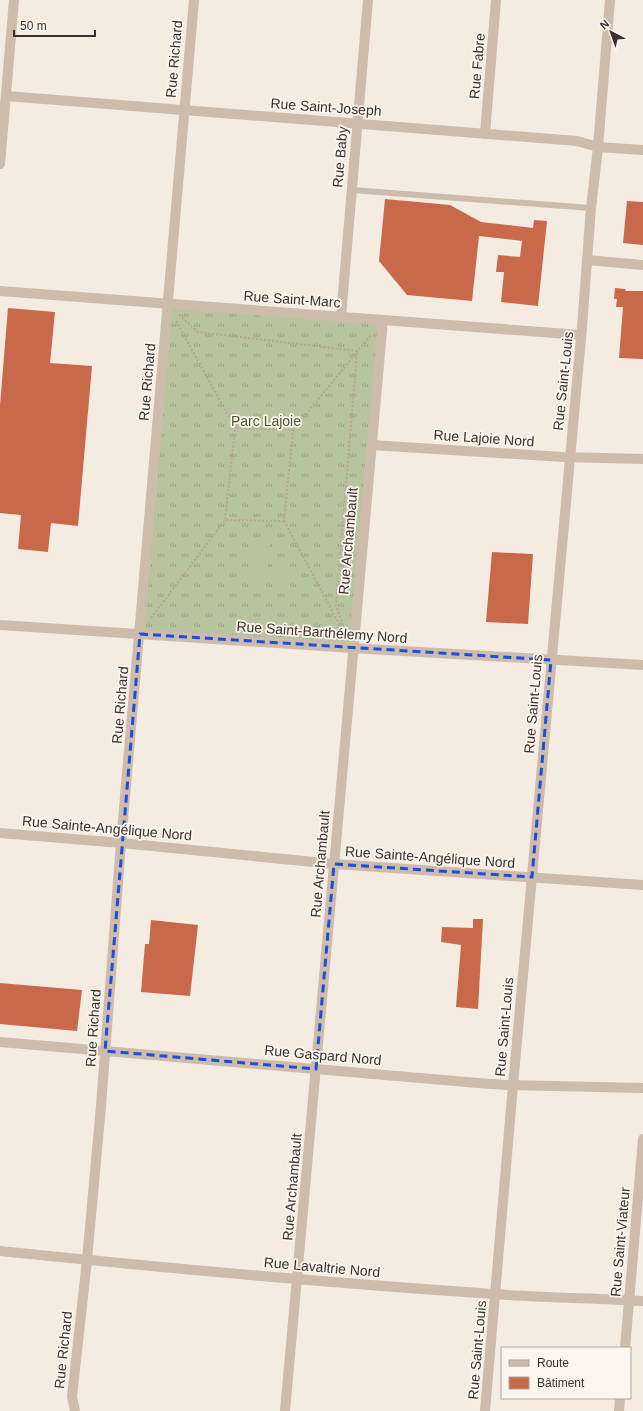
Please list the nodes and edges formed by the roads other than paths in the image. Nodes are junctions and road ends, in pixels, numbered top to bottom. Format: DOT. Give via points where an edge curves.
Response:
graph roads {
  1 [pos="14,0"];
  2 [pos="194,0"];
  3 [pos="368,0"];
  4 [pos="496,0"];
  5 [pos="610,0"];
  6 [pos="6,96"];
  7 [pos="184,110"];
  8 [pos="357,124"];
  9 [pos="485,134"];
  10 [pos="598,147"];
  11 [pos="643,150"];
  12 [pos="0,164"];
  13 [pos="352,190"];
  14 [pos="591,208"];
  15 [pos="587,260"];
  16 [pos="643,265"];
  17 [pos="0,291"];
  18 [pos="167,304"];
  19 [pos="341,317"];
  20 [pos="383,320"];
  21 [pos="581,335"];
  22 [pos="371,445"];
  23 [pos="570,457"];
  24 [pos="643,459"];
  25 [pos="0,625"];
  26 [pos="140,634"];
  27 [pos="352,648"];
  28 [pos="551,660"];
  29 [pos="643,665"];
  30 [pos="0,833"];
  31 [pos="121,843"];
  32 [pos="334,864"];
  33 [pos="532,877"];
  34 [pos="643,885"];
  35 [pos="0,1042"];
  36 [pos="105,1051"];
  37 [pos="316,1069"];
  38 [pos="513,1085"];
  39 [pos="643,1088"];
  40 [pos="643,1139"];
  41 [pos="0,1251"];
  42 [pos="87,1260"];
  43 [pos="297,1279"];
  44 [pos="495,1294"];
  45 [pos="629,1300"];
  46 [pos="643,1301"];
  47 [pos="625,1347"];
  48 [pos="620,1399"];
  49 [pos="75,1411"];
  50 [pos="285,1411"];
  51 [pos="486,1411"];
  52 [pos="619,1411"];
  1 -- 6 [label="street"];
  2 -- 7 [label="street, Rue Richard"];
  3 -- 8 [label="street, Rue Baby"];
  4 -- 9 [label="street, Rue Fabre"];
  5 -- 10 [label="street, Rue Saint-Louis"];
  6 -- 7 [label="street, Rue Saint-Joseph"];
  6 -- 12 [label="street"];
  7 -- 8 [label="street, Rue Saint-Joseph"];
  7 -- 18 [label="street, Rue Richard"];
  8 -- 9 [label="street, Rue Saint-Joseph"];
  8 -- 13 [label="street, Rue Baby"];
  9 -- 10 [label="street, Rue Saint-Joseph" via="577,141"];
  10 -- 11 [label="street, Rue Saint-Joseph"];
  10 -- 14 [label="street, Rue Saint-Louis"];
  13 -- 14 [label="lane"];
  13 -- 19 [label="street, Rue Baby"];
  14 -- 15 [label="street, Rue Saint-Louis"];
  15 -- 16 [label="street"];
  15 -- 21 [label="street, Rue Saint-Louis"];
  17 -- 18 [label="street, Rue Saint-Marc"];
  18 -- 19 [label="street, Rue Saint-Marc"];
  18 -- 26 [label="street, Rue Richard"];
  19 -- 20 [label="street, Rue Saint-Marc"];
  20 -- 21 [label="street, Rue Saint-Marc"];
  20 -- 22 [label="street, Rue Archambault"];
  21 -- 23 [label="street, Rue Saint-Louis"];
  22 -- 23 [label="street, Rue Lajoie Nord"];
  22 -- 27 [label="street, Rue Archambault"];
  23 -- 24 [label="street, Rue Lajoie Nord"];
  23 -- 28 [label="street, Rue Saint-Louis"];
  25 -- 26 [label="street, Rue Saint-Barthélemy Nord"];
  26 -- 27 [label="street, Rue Saint-Barthélemy Nord"];
  26 -- 31 [label="street, Rue Richard"];
  27 -- 28 [label="street, Rue Saint-Barthélemy Nord"];
  27 -- 32 [label="street, Rue Archambault"];
  28 -- 29 [label="street, Rue Saint-Barthélemy Nord"];
  28 -- 33 [label="street, Rue Saint-Louis"];
  30 -- 31 [label="street, Rue Sainte-Angélique Nord"];
  31 -- 32 [label="street, Rue Sainte-Angélique Nord"];
  31 -- 36 [label="street, Rue Richard"];
  32 -- 33 [label="street, Rue Sainte-Angélique Nord"];
  32 -- 37 [label="street, Rue Archambault"];
  33 -- 34 [label="street, Rue Sainte-Angélique Nord"];
  33 -- 38 [label="street, Rue Saint-Louis"];
  35 -- 36 [label="street, Rue Gaspard Nord"];
  36 -- 37 [label="street, Rue Gaspard Nord"];
  36 -- 42 [label="street, Rue Richard"];
  37 -- 38 [label="street, Rue Gaspard Nord"];
  37 -- 43 [label="street, Rue Archambault"];
  38 -- 39 [label="street, Rue Gaspard Nord"];
  38 -- 44 [label="street, Rue Saint-Louis"];
  40 -- 45 [label="street, Rue Saint-Viateur"];
  41 -- 42 [label="street, Rue Lavaltrie Nord"];
  42 -- 43 [label="street, Rue Lavaltrie Nord"];
  42 -- 49 [label="street, Rue Richard" via="72,1397"];
  43 -- 44 [label="street, Rue Lavaltrie Nord"];
  43 -- 50 [label="street, Rue Archambault"];
  44 -- 45 [label="street, Rue Lavaltrie Nord"];
  44 -- 51 [label="street, Rue Saint-Louis"];
  45 -- 46 [label="street, Rue Lavaltrie Nord"];
  45 -- 47 [label="street, Rue Saint-Viateur"];
  48 -- 52 [label="street"];
}
